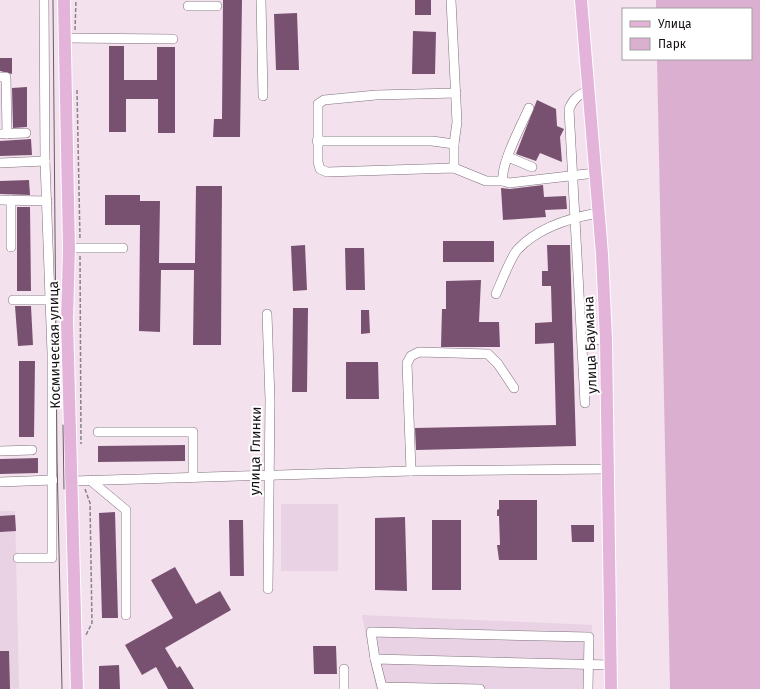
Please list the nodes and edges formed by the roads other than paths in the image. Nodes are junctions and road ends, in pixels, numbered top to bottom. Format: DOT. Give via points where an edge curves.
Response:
graph roads {
  1 [pos="44,0"];
  2 [pos="64,0"];
  3 [pos="261,0"];
  4 [pos="451,0"];
  5 [pos="581,0"];
  6 [pos="188,6"];
  7 [pos="217,6"];
  8 [pos="70,38"];
  9 [pos="174,39"];
  10 [pos="0,77"];
  11 [pos="588,91"];
  12 [pos="456,93"];
  13 [pos="262,96"];
  14 [pos="529,108"];
  15 [pos="26,133"];
  16 [pos="3,134"];
  17 [pos="317,141"];
  18 [pos="454,144"];
  19 [pos="508,157"];
  20 [pos="45,161"];
  21 [pos="0,163"];
  22 [pos="532,167"];
  23 [pos="454,168"];
  24 [pos="595,173"];
  25 [pos="573,177"];
  26 [pos="503,182"];
  27 [pos="0,200"];
  28 [pos="11,200"];
  29 [pos="47,201"];
  30 [pos="598,213"];
  31 [pos="574,217"];
  32 [pos="11,247"];
  33 [pos="74,248"];
  34 [pos="123,248"];
  35 [pos="496,294"];
  36 [pos="13,300"];
  37 [pos="49,300"];
  38 [pos="267,314"];
  39 [pos="583,339"];
  40 [pos="606,340"];
  41 [pos="514,388"];
  42 [pos="585,403"];
  43 [pos="98,432"];
  44 [pos="32,450"];
  45 [pos="0,451"];
  46 [pos="608,469"];
  47 [pos="411,471"];
  48 [pos="269,475"];
  49 [pos="193,478"];
  50 [pos="53,480"];
  51 [pos="81,481"];
  52 [pos="0,482"];
  53 [pos="18,558"];
  54 [pos="268,589"];
  55 [pos="126,615"];
  56 [pos="375,659"];
  57 [pos="588,664"];
  58 [pos="611,664"];
  59 [pos="344,669"];
  60 [pos="77,689"];
  61 [pos="344,689"];
  62 [pos="480,689"];
  63 [pos="588,689"];
  64 [pos="611,689"];
  1 -- 20 [label="street, Космическая улица"];
  2 -- 8 [label="main road, Космическая улица"];
  3 -- 13 [label="street"];
  4 -- 12 [label="street"];
  5 -- 11 [label="main road, улица Баумана"];
  6 -- 7 [label="street"];
  8 -- 9 [label="street"];
  8 -- 33 [label="main road, Космическая улица"];
  10 -- 16 [label="street" via="6,77"];
  11 -- 24 [label="main road, улица Баумана"];
  11 -- 25 [label="street" via="579,95 569,110"];
  12 -- 17 [label="street" via="376,94 324,100 318,104"];
  12 -- 18 [label="street" via="457,122"];
  14 -- 19 [label="street"];
  15 -- 16 [label="street"];
  17 -- 18 [label="street" via="432,141"];
  17 -- 23 [label="street" via="318,162 320,168 327,172"];
  18 -- 23 [label="street"];
  19 -- 22 [label="street"];
  19 -- 26 [label="street"];
  20 -- 21 [label="street"];
  20 -- 29 [label="street, Космическая улица"];
  23 -- 26 [label="street" via="486,181"];
  24 -- 25 [label="street"];
  24 -- 30 [label="main road, улица Баумана"];
  25 -- 26 [label="street"];
  25 -- 31 [label="street"];
  27 -- 28 [label="street"];
  28 -- 29 [label="street"];
  28 -- 32 [label="street"];
  29 -- 37 [label="street, Космическая улица"];
  30 -- 31 [label="street"];
  30 -- 40 [label="main road, улица Баумана"];
  31 -- 35 [label="street" via="545,229 517,250"];
  31 -- 39 [label="street"];
  33 -- 34 [label="street"];
  33 -- 51 [label="main road, Космическая улица" via="67,321"];
  36 -- 37 [label="street"];
  37 -- 50 [label="street, Космическая улица"];
  38 -- 48 [label="street, улица Глинки"];
  39 -- 40 [label="street"];
  39 -- 42 [label="street"];
  40 -- 46 [label="main road, улица Баумана"];
  41 -- 47 [label="street" via="488,354 419,352 411,356 407,363"];
  43 -- 49 [label="street" via="193,432"];
  44 -- 45 [label="street"];
  46 -- 47 [label="street"];
  46 -- 58 [label="main road, улица Баумана"];
  47 -- 48 [label="street"];
  48 -- 49 [label="street"];
  48 -- 54 [label="street, улица Глинки"];
  49 -- 51 [label="street"];
  50 -- 52 [label="street"];
  50 -- 53 [label="street, Космическая улица" via="52,558"];
  51 -- 55 [label="street" via="126,510"];
  51 -- 60 [label="main road, Космическая улица"];
  56 -- 57 [label="street"];
  56 -- 57 [label="street" via="370,632 589,637"];
  56 -- 62 [label="street" via="382,687"];
  57 -- 58 [label="street"];
  57 -- 63 [label="street"];
  58 -- 64 [label="main road, улица Баумана"];
  59 -- 61 [label="street"];
}
